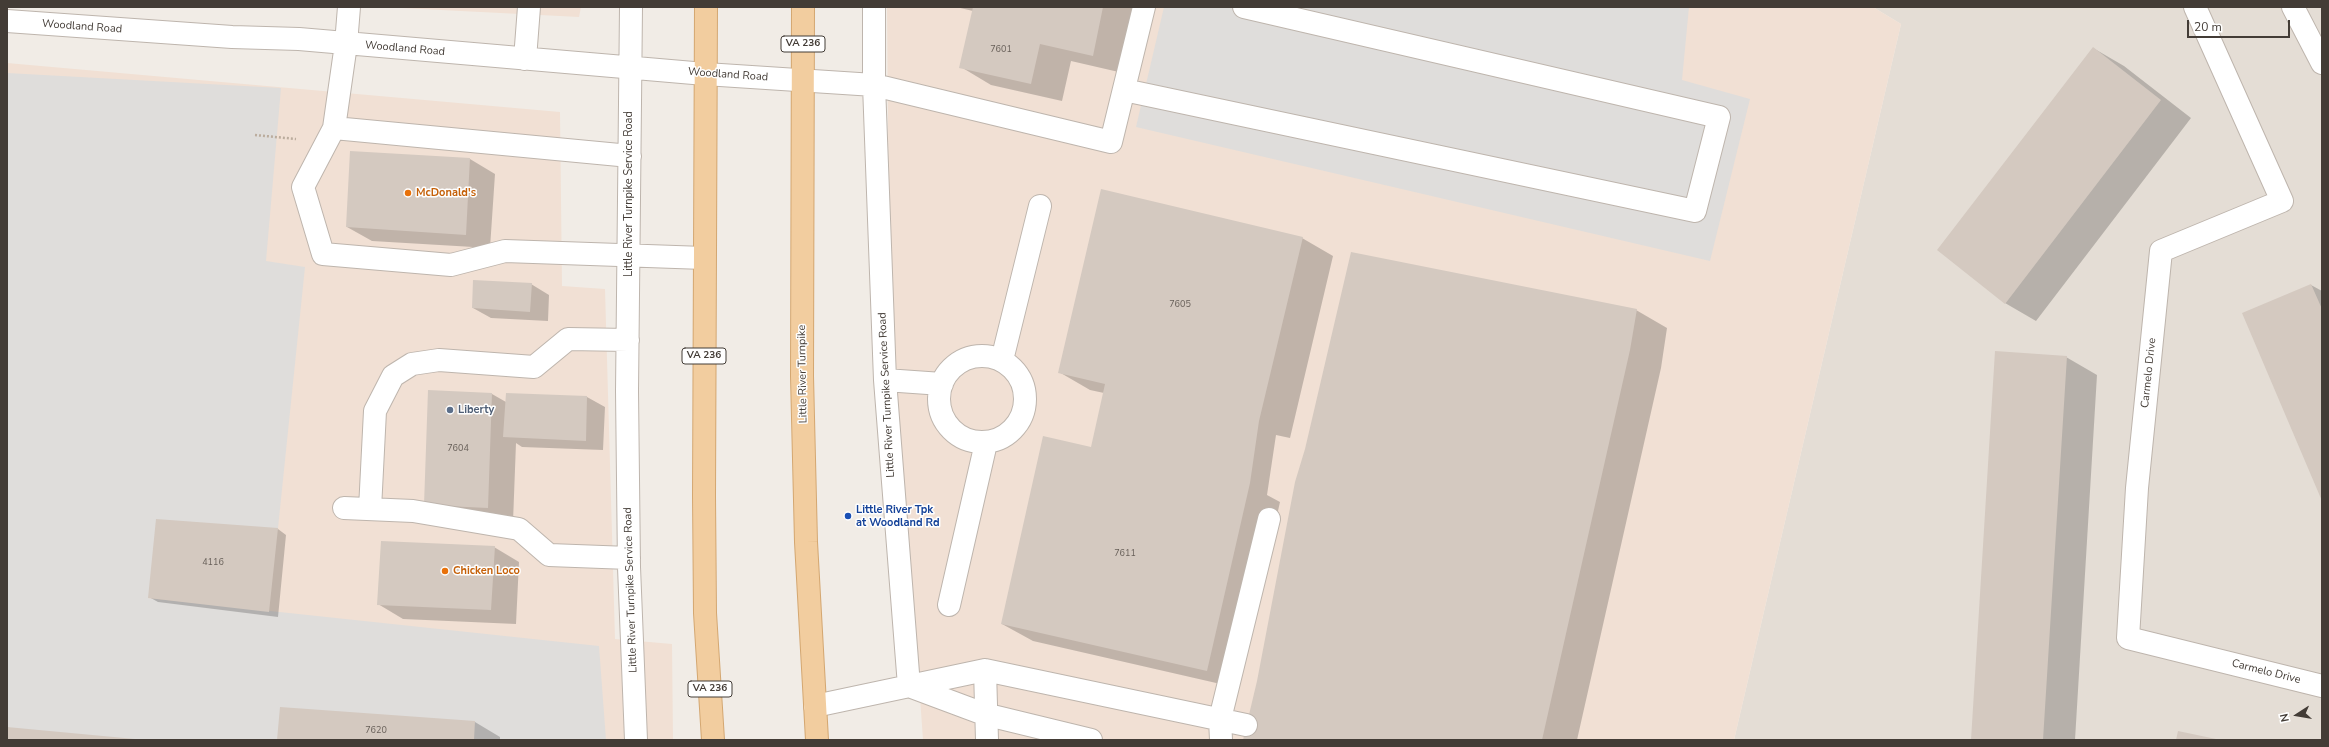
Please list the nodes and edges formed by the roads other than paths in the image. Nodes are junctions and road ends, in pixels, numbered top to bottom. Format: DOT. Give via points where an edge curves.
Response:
graph roads {
  1 [pos="349,7"];
  2 [pos="529,7"];
  3 [pos="631,7"];
  4 [pos="706,7"];
  5 [pos="803,7"];
  6 [pos="874,7"];
  7 [pos="1144,7"];
  8 [pos="1244,7"];
  9 [pos="2195,7"];
  10 [pos="2293,7"];
  11 [pos="7,21"];
  12 [pos="346,44"];
  13 [pos="525,59"];
  14 [pos="2322,62"];
  15 [pos="630,68"];
  16 [pos="705,74"];
  17 [pos="803,80"];
  18 [pos="874,85"];
  19 [pos="1124,90"];
  20 [pos="334,128"];
  21 [pos="630,156"];
  22 [pos="1040,206"];
  23 [pos="629,257"];
  24 [pos="704,258"];
  25 [pos="628,340"];
  26 [pos="1002,360"];
  27 [pos="884,380"];
  28 [pos="942,384"];
  29 [pos="986,443"];
  30 [pos="344,508"];
  31 [pos="370,509"];
  32 [pos="1269,519"];
  33 [pos="629,558"];
  34 [pos="949,606"];
  35 [pos="985,670"];
  36 [pos="909,686"];
  37 [pos="2322,686"];
  38 [pos="815,706"];
  39 [pos="984,714"];
  40 [pos="1246,725"];
  41 [pos="1221,730"];
  42 [pos="636,740"];
  43 [pos="713,740"];
  44 [pos="817,740"];
  45 [pos="987,740"];
  46 [pos="1091,740"];
  1 -- 12 [label="street"];
  2 -- 13 [label="street"];
  3 -- 15 [label="street, Little River Turnpike Service Road"];
  4 -- 16 [label="main road, VA 236"];
  5 -- 17 [label="main road, Little River Turnpike / VA 236"];
  6 -- 18 [label="street, Little River Turnpike Service Road"];
  7 -- 19 [label="street"];
  8 -- 19 [label="street" via="1719,117 1695,211"];
  9 -- 37 [label="street, Carmelo Drive" via="2282,201 2161,251 2137,488 2128,638"];
  10 -- 14 [label="street"];
  11 -- 12 [label="street, Woodland Road"];
  12 -- 13 [label="street, Woodland Road"];
  12 -- 20 [label="street"];
  13 -- 15 [label="street, Woodland Road"];
  15 -- 16 [label="street, Woodland Road"];
  15 -- 21 [label="street, Little River Turnpike Service Road"];
  16 -- 17 [label="street, Woodland Road"];
  16 -- 24 [label="main road, VA 236"];
  17 -- 18 [label="street, Woodland Road"];
  17 -- 38 [label="main road, Little River Turnpike / VA 236" via="802,384 806,542"];
  18 -- 19 [label="street, Woodland Road" via="1111,142"];
  18 -- 27 [label="street, Little River Turnpike Service Road"];
  20 -- 21 [label="street"];
  20 -- 23 [label="street" via="303,187 322,254 451,265 505,251"];
  21 -- 23 [label="street, Little River Turnpike Service Road"];
  22 -- 26 [label="street"];
  23 -- 24 [label="street"];
  23 -- 25 [label="street, Little River Turnpike Service Road"];
  24 -- 43 [label="main road, VA 236" via="705,613"];
  25 -- 31 [label="street" via="568,339 534,367 439,360 412,364 393,376 375,411"];
  25 -- 33 [label="street, Little River Turnpike Service Road"];
  26 -- 28 [label="street" via="988,356 967,359 949,372"];
  26 -- 29 [label="street" via="1021,380 1025,408 1020,421 1011,432 1000,440"];
  27 -- 28 [label="street"];
  27 -- 36 [label="street, Little River Turnpike Service Road"];
  28 -- 29 [label="street" via="939,398 941,413 948,426 958,436 971,442"];
  29 -- 34 [label="street"];
  30 -- 31 [label="street"];
  31 -- 33 [label="street" via="413,511 519,529 549,555"];
  32 -- 41 [label="street"];
  33 -- 42 [label="street, Little River Turnpike Service Road"];
  35 -- 36 [label="street"];
  35 -- 39 [label="street"];
  35 -- 41 [label="street"];
  36 -- 38 [label="street"];
  36 -- 39 [label="street"];
  38 -- 44 [label="main road, Little River Turnpike / VA 236"];
  39 -- 45 [label="street"];
  39 -- 46 [label="street"];
  40 -- 41 [label="street"];
}
